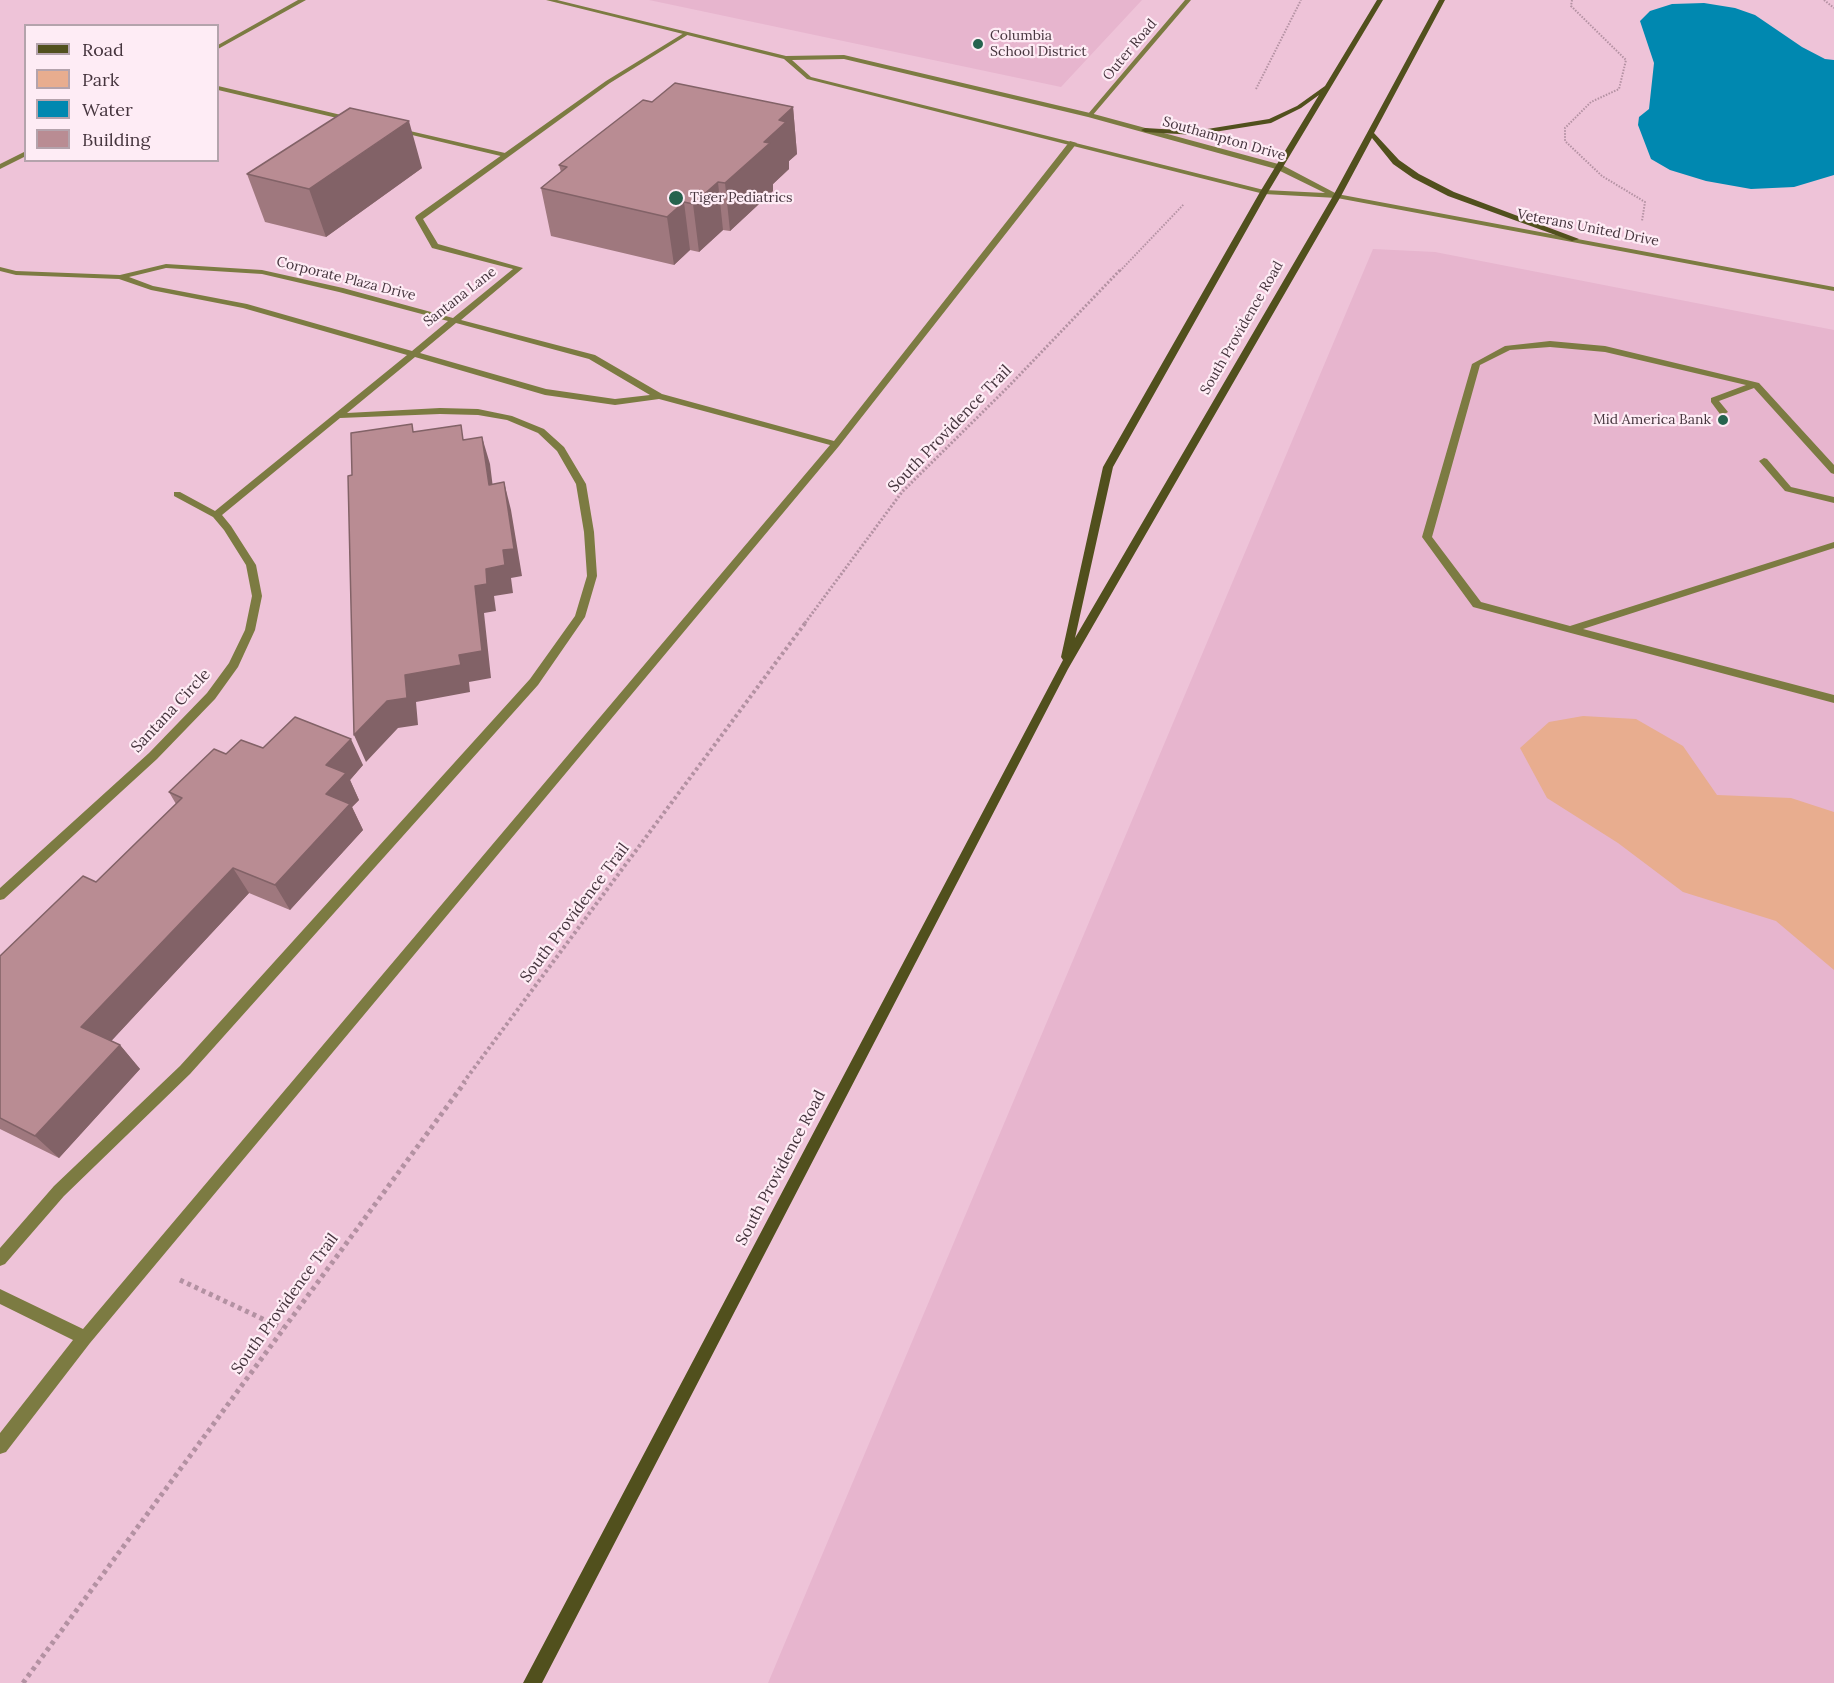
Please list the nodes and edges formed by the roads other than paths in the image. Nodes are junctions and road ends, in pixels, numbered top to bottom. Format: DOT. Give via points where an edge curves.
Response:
graph roads {
  1 [pos="303,0"];
  2 [pos="549,0"];
  3 [pos="1188,0"];
  4 [pos="1380,0"];
  5 [pos="1442,0"];
  6 [pos="686,34"];
  7 [pos="219,46"];
  8 [pos="786,58"];
  9 [pos="1330,83"];
  10 [pos="219,88"];
  11 [pos="1090,115"];
  12 [pos="366,122"];
  13 [pos="389,128"];
  14 [pos="1145,130"];
  15 [pos="1371,133"];
  16 [pos="1073,143"];
  17 [pos="24,154"];
  18 [pos="505,155"];
  19 [pos="0,167"];
  20 [pos="1280,167"];
  21 [pos="1264,192"];
  22 [pos="1337,196"];
  23 [pos="1575,239"];
  24 [pos="0,269"];
  25 [pos="120,277"];
  26 [pos="1834,289"];
  27 [pos="453,320"];
  28 [pos="410,354"];
  29 [pos="1756,385"];
  30 [pos="659,396"];
  31 [pos="1723,412"];
  32 [pos="335,416"];
  33 [pos="836,444"];
  34 [pos="1764,461"];
  35 [pos="1834,471"];
  36 [pos="177,494"];
  37 [pos="1834,500"];
  38 [pos="216,515"];
  39 [pos="1834,545"];
  40 [pos="1570,629"];
  41 [pos="1063,669"];
  42 [pos="1834,699"];
  43 [pos="0,895"];
  44 [pos="0,1259"];
  45 [pos="0,1296"];
  46 [pos="85,1338"];
  47 [pos="0,1446"];
  48 [pos="532,1683"];
  1 -- 7 [label="street"];
  2 -- 6 [label="street, Southampton Drive"];
  3 -- 11 [label="street, Outer Road"];
  4 -- 9 [label="main road, South Providence Road"];
  5 -- 15 [label="main road, South Providence Road"];
  6 -- 8 [label="street, Southampton Drive"];
  6 -- 18 [label="street, Santana Lane" via="638,62"];
  8 -- 11 [label="street, Southampton Drive" via="844,57"];
  8 -- 16 [label="street, Southampton Drive" via="809,78"];
  9 -- 14 [label="main road" via="1299,107 1271,121 1195,134"];
  9 -- 20 [label="main road, South Providence Road"];
  10 -- 12 [label="street"];
  11 -- 14 [label="street, Southampton Drive"];
  13 -- 18 [label="street"];
  14 -- 20 [label="street, Southampton Drive"];
  15 -- 22 [label="main road, South Providence Road"];
  15 -- 23 [label="main road" via="1396,162 1416,177 1451,194"];
  16 -- 21 [label="street, Southampton Drive"];
  16 -- 33 [label="street"];
  17 -- 19 [label="street"];
  18 -- 27 [label="street, Santana Lane" via="419,218 435,246 519,268"];
  20 -- 21 [label="main road, South Providence Road"];
  20 -- 22 [label="street, Southampton Drive"];
  21 -- 22 [label="street, Southampton Drive"];
  21 -- 41 [label="main road, South Providence Road" via="1108,467"];
  22 -- 23 [label="street, Veterans United Drive"];
  22 -- 41 [label="main road, South Providence Road"];
  23 -- 26 [label="street, Veterans United Drive"];
  24 -- 25 [label="street, Corporate Plaza Drive"];
  25 -- 27 [label="street, Corporate Plaza Drive" via="166,266 262,272"];
  25 -- 28 [label="street, Corporate Plaza Drive" via="151,288 244,306"];
  27 -- 28 [label="street, Santana Lane"];
  27 -- 30 [label="street, Corporate Plaza Drive" via="592,357"];
  28 -- 30 [label="street, Corporate Plaza Drive" via="545,392 615,402"];
  28 -- 32 [label="street, Santana Lane"];
  29 -- 31 [label="street" via="1714,400"];
  29 -- 35 [label="street"];
  29 -- 40 [label="street" via="1605,349 1550,344 1508,348 1476,364 1427,537 1477,604"];
  30 -- 33 [label="street, Corporate Plaza Drive"];
  32 -- 38 [label="street, Santana Lane"];
  32 -- 44 [label="street" via="478,412 541,430 561,448 581,484 592,576 580,617 534,682 209,1044 60,1191"];
  33 -- 46 [label="street"];
  34 -- 37 [label="street" via="1788,489"];
  36 -- 38 [label="street, Santana Circle"];
  38 -- 43 [label="street, Santana Circle" via="251,565 257,596 250,630 234,664 212,696 153,756"];
  39 -- 40 [label="street"];
  40 -- 42 [label="street"];
  41 -- 48 [label="main road, South Providence Road"];
  45 -- 46 [label="street"];
  46 -- 47 [label="street"];
}
